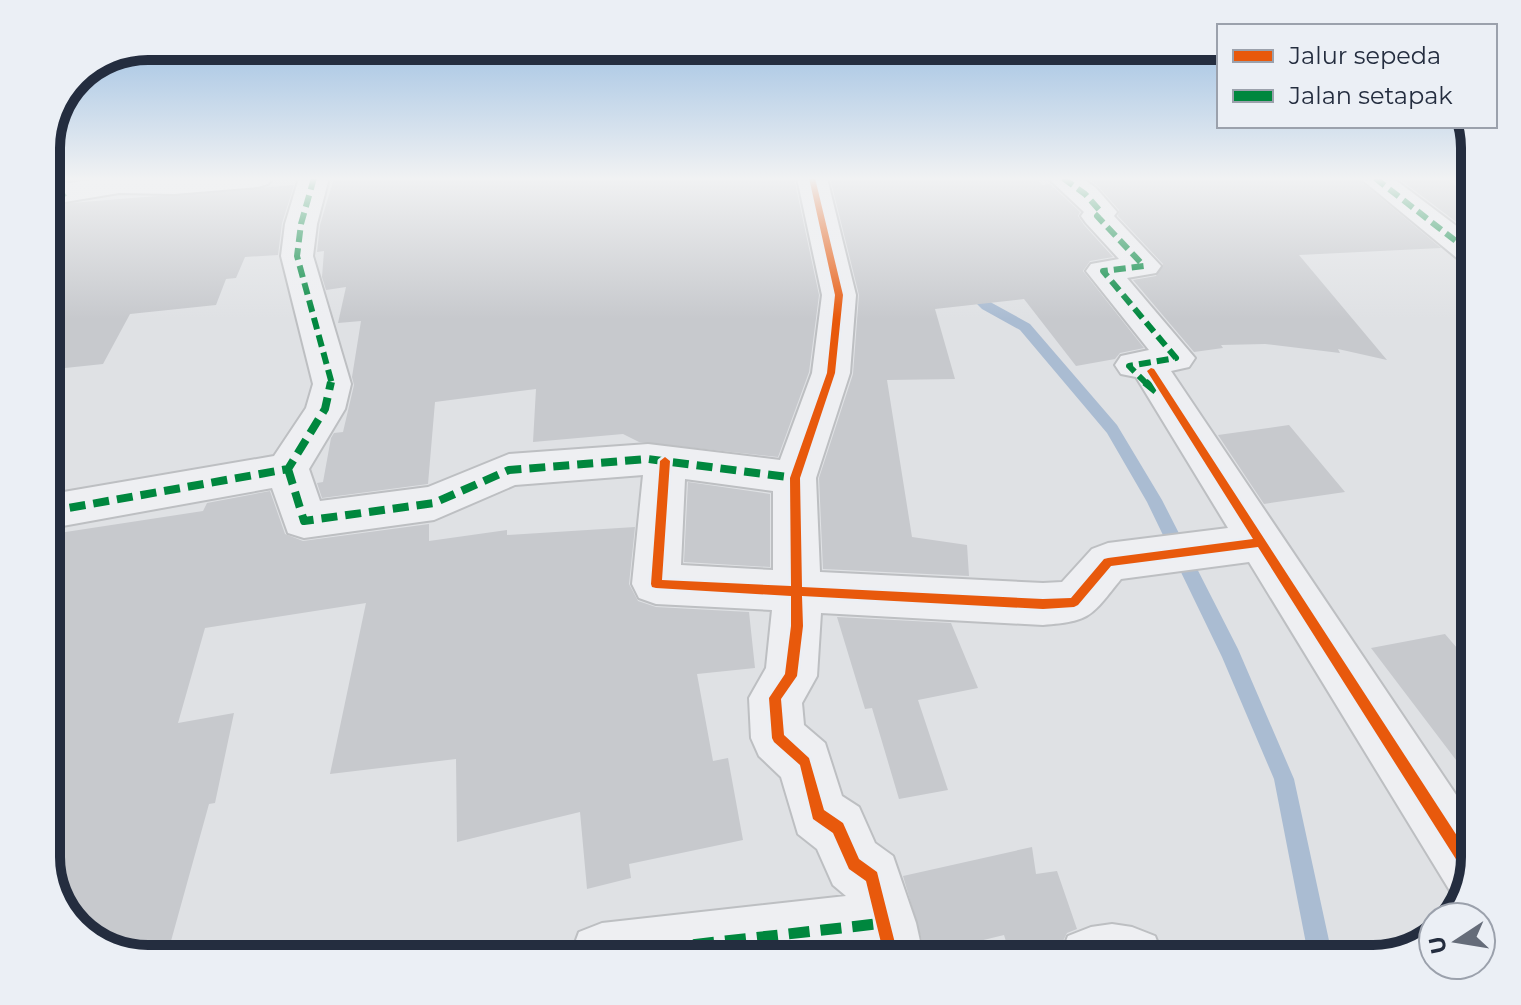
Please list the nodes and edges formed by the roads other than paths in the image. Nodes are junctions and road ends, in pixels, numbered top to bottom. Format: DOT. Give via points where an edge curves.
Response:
graph roads {
  1 [pos="301,225"];
  2 [pos="823,225"];
  3 [pos="1105,225"];
  4 [pos="1435,225"];
  5 [pos="1461,245"];
  6 [pos="665,461"];
  7 [pos="288,469"];
  8 [pos="795,478"];
  9 [pos="60,510"];
  10 [pos="1262,542"];
  11 [pos="795,593"];
  12 [pos="1461,854"];
  13 [pos="888,941"];
  14 [pos="806,945"];
  1 -- 7 [label="street" via="297,256 332,384 325,409"];
  2 -- 8 [label="street" via="839,295 831,373"];
  3 -- 10 [label="street" via="1144,266 1103,271 1176,358 1129,366 1161,387"];
  4 -- 5 [label="street"];
  6 -- 7 [label="street" via="509,470 434,503 304,521"];
  6 -- 8 [label="street"];
  6 -- 11 [label="street" via="656,584"];
  7 -- 9 [label="street"];
  8 -- 11 [label="street"];
  10 -- 11 [label="street" via="1108,562 1074,602"];
  10 -- 12 [label="street"];
  11 -- 13 [label="street" via="791,676 775,698 778,738 805,762 818,814 838,828 854,864 872,877"];
  13 -- 14 [label="street"];
}
